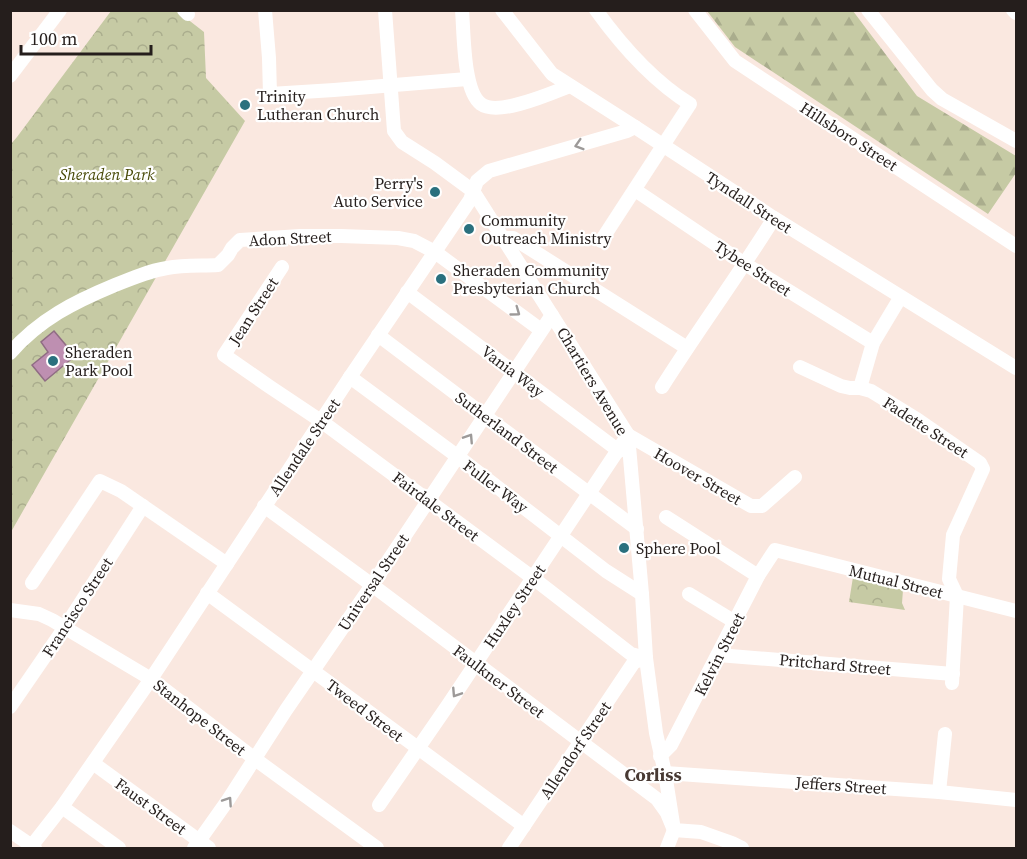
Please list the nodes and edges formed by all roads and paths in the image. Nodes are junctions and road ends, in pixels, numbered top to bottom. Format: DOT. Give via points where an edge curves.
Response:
graph roads {
  1 [pos="60,10"];
  2 [pos="265,10"];
  3 [pos="384,10"];
  4 [pos="462,10"];
  5 [pos="502,10"];
  6 [pos="596,10"];
  7 [pos="695,10"];
  8 [pos="868,10"];
  9 [pos="10,76"];
  10 [pos="467,79"];
  11 [pos="391,86"];
  12 [pos="570,86"];
  13 [pos="635,127"];
  14 [pos="1017,141"];
  15 [pos="663,146"];
  16 [pos="634,190"];
  17 [pos="473,191"];
  18 [pos="774,218"];
  19 [pos="504,238"];
  20 [pos="601,241"];
  21 [pos="1017,246"];
  22 [pos="435,252"];
  23 [pos="745,264"];
  24 [pos="282,267"];
  25 [pos="407,292"];
  26 [pos="900,298"];
  27 [pos="552,315"];
  28 [pos="541,330"];
  29 [pos="378,334"];
  30 [pos="873,343"];
  31 [pos="687,348"];
  32 [pos="10,353"];
  33 [pos="224,355"];
  34 [pos="800,367"];
  35 [pos="1017,368"];
  36 [pos="514,372"];
  37 [pos="350,377"];
  38 [pos="662,387"];
  39 [pos="860,388"];
  40 [pos="484,416"];
  41 [pos="321,421"];
  42 [pos="628,435"];
  43 [pos="619,451"];
  44 [pos="457,456"];
  45 [pos="795,477"];
  46 [pos="590,493"];
  47 [pos="428,500"];
  48 [pos="143,506"];
  49 [pos="264,506"];
  50 [pos="666,517"];
  51 [pos="637,529"];
  52 [pos="561,536"];
  53 [pos="775,550"];
  54 [pos="227,564"];
  55 [pos="758,576"];
  56 [pos="533,578"];
  57 [pos="32,583"];
  58 [pos="372,585"];
  59 [pos="207,593"];
  60 [pos="642,594"];
  61 [pos="689,594"];
  62 [pos="957,597"];
  63 [pos="10,610"];
  64 [pos="1017,611"];
  65 [pos="735,622"];
  66 [pos="65,627"];
  67 [pos="718,655"];
  68 [pos="646,657"];
  69 [pos="476,663"];
  70 [pos="314,671"];
  71 [pos="952,678"];
  72 [pos="151,679"];
  73 [pos="10,707"];
  74 [pos="945,734"];
  75 [pos="581,742"];
  76 [pos="418,749"];
  77 [pos="660,756"];
  78 [pos="255,759"];
  79 [pos="93,763"];
  80 [pos="665,773"];
  81 [pos="939,792"];
  82 [pos="1017,800"];
  83 [pos="379,806"];
  84 [pos="62,807"];
  85 [pos="524,826"];
  86 [pos="674,830"];
  87 [pos="10,831"];
  88 [pos="357,843"];
  89 [pos="201,846"];
  90 [pos="737,846"];
  91 [pos="32,848"];
  92 [pos="119,849"];
  93 [pos="377,849"];
  94 [pos="509,849"];
  95 [pos="668,849"];
  1 -- 9 [label="street"];
  2 -- 11 [label="street" via="270,94"];
  3 -- 11 [label="street, Chartiers Avenue"];
  4 -- 10 [label="street"];
  5 -- 12 [label="street, Tyndall Street" via="552,74"];
  6 -- 15 [label="street" via="658,81 690,104"];
  7 -- 21 [label="street, Hillsboro Street" via="735,61"];
  8 -- 14 [label="street" via="942,99"];
  10 -- 11 [label="street"];
  10 -- 12 [label="street" via="479,104 488,108 507,107"];
  11 -- 17 [label="street, Chartiers Avenue" via="394,131 402,142"];
  12 -- 13 [label="street, Tyndall Street"];
  13 -- 15 [label="street, Tyndall Street"];
  13 -- 17 [label="street, Allendale Street, one-way" via="489,171 477,181"];
  15 -- 16 [label="street"];
  15 -- 18 [label="street, Tyndall Street"];
  16 -- 20 [label="street"];
  16 -- 23 [label="street, Tybee Street"];
  17 -- 19 [label="street, Chartiers Avenue"];
  17 -- 22 [label="street, Allendale Street"];
  18 -- 23 [label="street"];
  18 -- 26 [label="street, Tyndall Street"];
  19 -- 27 [label="street, Chartiers Avenue"];
  19 -- 31 [label="street" via="513,238"];
  22 -- 25 [label="street, Allendale Street"];
  22 -- 28 [label="street, Adon Street, one-way"];
  22 -- 32 [label="street, Adon Street" via="398,238 300,236 240,240 218,265 169,268 88,296 53,315"];
  23 -- 30 [label="street, Tybee Street"];
  23 -- 31 [label="street"];
  24 -- 33 [label="street, Jean Street"];
  25 -- 29 [label="street, Allendale Street"];
  25 -- 36 [label="street, Vania Way"];
  26 -- 30 [label="street"];
  26 -- 35 [label="street, Tyndall Street"];
  27 -- 28 [label="street, Universal Street"];
  27 -- 42 [label="street, Chartiers Avenue"];
  28 -- 36 [label="street, Universal Street"];
  29 -- 37 [label="street, Allendale Street"];
  29 -- 40 [label="street, Sutherland Street"];
  30 -- 39 [label="street"];
  31 -- 38 [label="street"];
  33 -- 41 [label="street, Fairdale Street"];
  34 -- 39 [label="street" via="841,386"];
  36 -- 40 [label="street, Universal Street"];
  36 -- 43 [label="street, Vania Way"];
  37 -- 41 [label="street, Allendale Street"];
  37 -- 44 [label="street, Fuller Way"];
  39 -- 62 [label="street, Fadette Street" via="918,420 974,458 983,469 952,535 949,579"];
  44 -- 40 [label="street, Universal Street, one-way"];
  40 -- 46 [label="street, Sutherland Street"];
  41 -- 47 [label="street, Fairdale Street"];
  41 -- 49 [label="street, Allendale Street"];
  42 -- 43 [label="street, Huxley Street"];
  42 -- 45 [label="street, Hoover Street" via="751,506 762,506"];
  42 -- 51 [label="street, Chartiers Avenue"];
  43 -- 46 [label="street, Huxley Street"];
  44 -- 47 [label="street, Universal Street"];
  44 -- 52 [label="street, Fuller Way"];
  46 -- 51 [label="street, Sutherland Street"];
  46 -- 52 [label="street, Huxley Street"];
  47 -- 56 [label="street, Fairdale Street"];
  47 -- 58 [label="street, Universal Street"];
  48 -- 54 [label="street"];
  48 -- 57 [label="street" via="100,481"];
  48 -- 66 [label="street, Francisco Street"];
  49 -- 54 [label="street, Allendale Street"];
  49 -- 58 [label="street, Faulkner Street"];
  50 -- 55 [label="street"];
  51 -- 60 [label="street, Chartiers Avenue"];
  52 -- 56 [label="street, Huxley Street"];
  52 -- 60 [label="street, Fuller Way"];
  53 -- 55 [label="street, Kelvin Street"];
  53 -- 62 [label="street, Mutual Street"];
  54 -- 59 [label="street, Allendale Street"];
  55 -- 65 [label="street, Kelvin Street"];
  56 -- 68 [label="street, Fairdale Street" via="631,654"];
  56 -- 69 [label="street, Huxley Street"];
  58 -- 69 [label="street, Faulkner Street"];
  58 -- 70 [label="street, Universal Street"];
  59 -- 70 [label="street, Tweed Street"];
  59 -- 72 [label="street, Allendale Street"];
  60 -- 68 [label="street, Chartiers Avenue"];
  61 -- 65 [label="street"];
  62 -- 64 [label="street, Mutual Street"];
  62 -- 71 [label="street, Fadette Street"];
  63 -- 66 [label="street, Stanhope Street" via="39,614"];
  65 -- 67 [label="street, Kelvin Street"];
  66 -- 72 [label="street, Stanhope Street"];
  66 -- 73 [label="street, Francisco Street"];
  67 -- 71 [label="street, Pritchard Street"];
  67 -- 77 [label="street, Kelvin Street" via="671,745"];
  68 -- 75 [label="street, Allendorf Street" via="634,662"];
  68 -- 77 [label="street, Chartiers Avenue"];
  69 -- 75 [label="street, Faulkner Street"];
  69 -- 76 [label="street, Huxley Street, one-way"];
  70 -- 76 [label="street, Tweed Street"];
  70 -- 78 [label="street, Universal Street"];
  72 -- 78 [label="street, Stanhope Street"];
  72 -- 79 [label="street, Allendale Street"];
  74 -- 81 [label="street"];
  75 -- 85 [label="street, Allendorf Street"];
  75 -- 86 [label="street, Faulkner Street" via="657,799"];
  76 -- 83 [label="street, Huxley Street"];
  76 -- 85 [label="street, Tweed Street"];
  77 -- 80 [label="street, Chartiers Avenue"];
  78 -- 88 [label="street, Stanhope Street"];
  89 -- 78 [label="street, Universal Street, one-way"];
  79 -- 84 [label="street, Allendale Street"];
  79 -- 89 [label="street, Faust Street"];
  80 -- 81 [label="street, Jeffers Street"];
  80 -- 86 [label="street, Chartiers Avenue"];
  81 -- 82 [label="street, Jeffers Street"];
  84 -- 91 [label="street, Allendale Street"];
  84 -- 92 [label="street"];
  85 -- 94 [label="street, Allendorf Street"];
  86 -- 90 [label="street" via="701,832"];
  86 -- 95 [label="street, Chartiers Avenue"];
  87 -- 91 [label="street"];
  88 -- 93 [label="street, Stanhope Street"];
}
